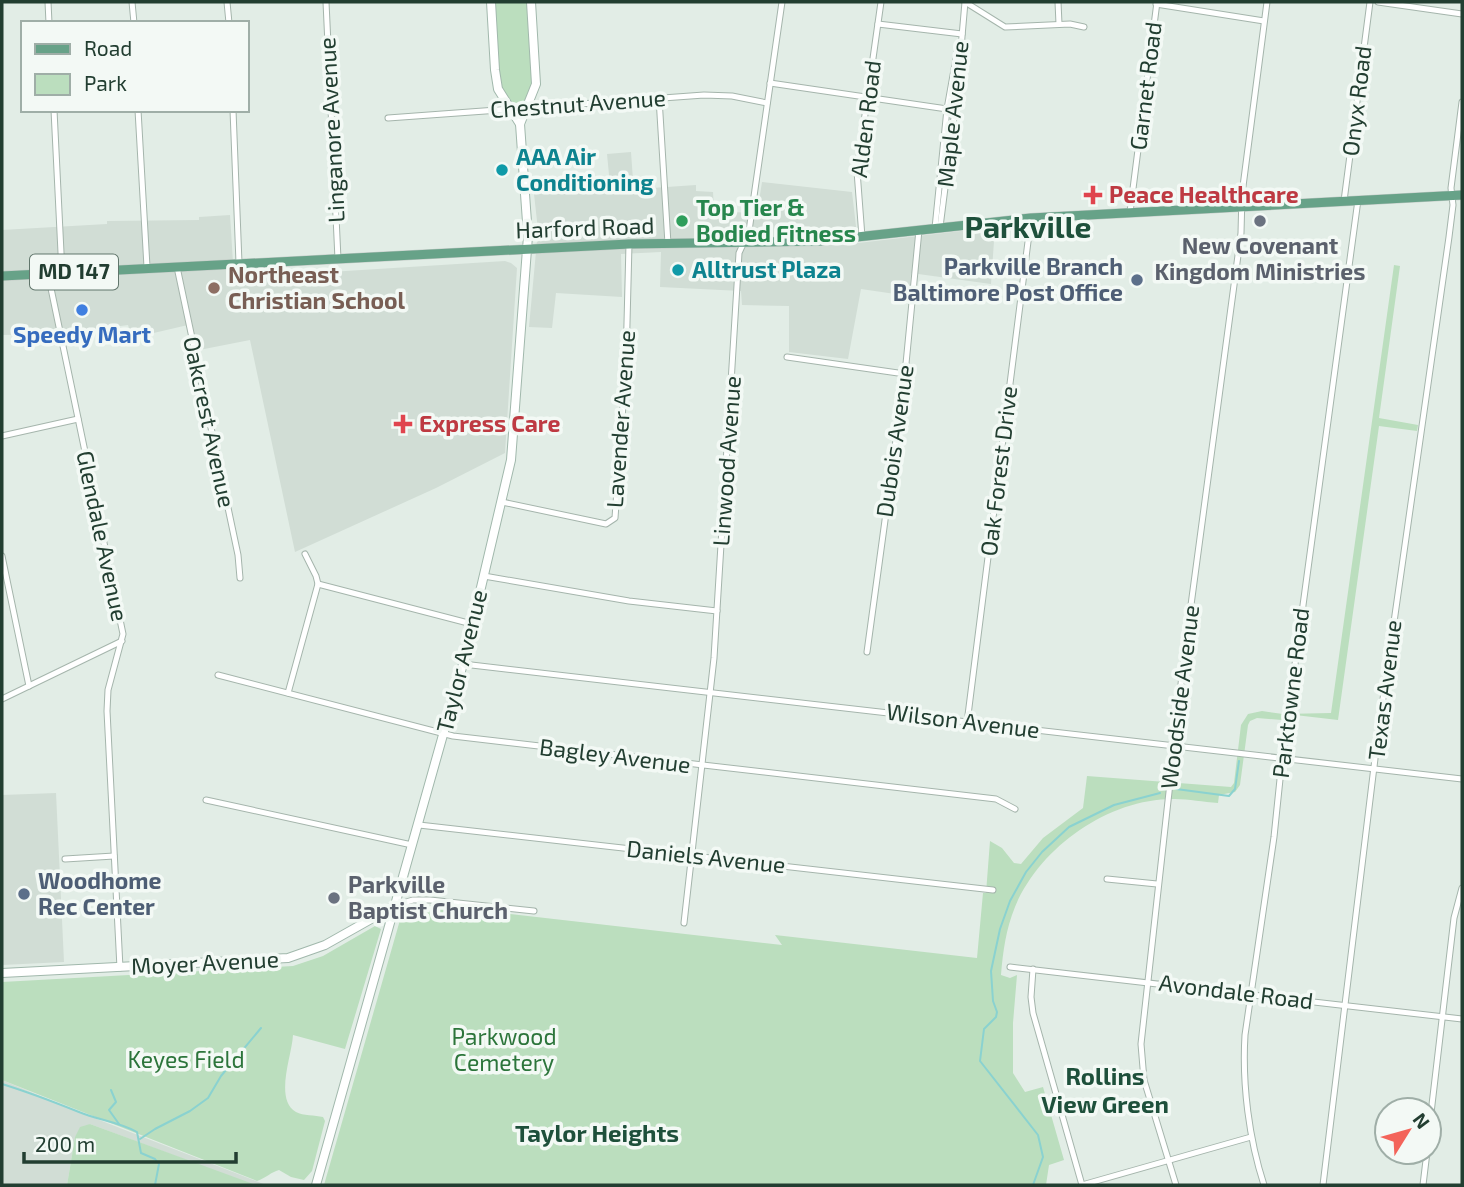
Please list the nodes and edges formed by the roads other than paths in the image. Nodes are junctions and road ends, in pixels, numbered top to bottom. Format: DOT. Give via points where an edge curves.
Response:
graph roads {
  1 [pos="48,2"];
  2 [pos="132,2"];
  3 [pos="227,2"];
  4 [pos="327,2"];
  5 [pos="491,2"];
  6 [pos="531,2"];
  7 [pos="782,2"];
  8 [pos="881,2"];
  9 [pos="965,2"];
  10 [pos="1058,2"];
  11 [pos="1267,2"];
  12 [pos="1370,2"];
  13 [pos="1378,2"];
  14 [pos="1157,3"];
  15 [pos="1462,14"];
  16 [pos="49,21"];
  17 [pos="134,21"];
  18 [pos="229,21"];
  19 [pos="1264,21"];
  20 [pos="878,24"];
  21 [pos="1059,24"];
  22 [pos="1084,27"];
  23 [pos="962,34"];
  24 [pos="770,83"];
  25 [pos="953,93"];
  26 [pos="867,97"];
  27 [pos="659,98"];
  28 [pos="1462,102"];
  29 [pos="767,103"];
  30 [pos="527,108"];
  31 [pos="510,109"];
  32 [pos="947,109"];
  33 [pos="54,112"];
  34 [pos="138,112"];
  35 [pos="233,112"];
  36 [pos="388,118"];
  37 [pos="520,124"];
  38 [pos="1457,195"];
  39 [pos="1358,200"];
  40 [pos="1344,201"];
  41 [pos="1241,206"];
  42 [pos="1130,212"];
  43 [pos="1031,218"];
  44 [pos="937,227"];
  45 [pos="919,230"];
  46 [pos="862,237"];
  47 [pos="743,243"];
  48 [pos="629,244"];
  49 [pos="668,244"];
  50 [pos="527,249"];
  51 [pos="338,258"];
  52 [pos="239,263"];
  53 [pos="147,267"];
  54 [pos="177,267"];
  55 [pos="62,272"];
  56 [pos="48,274"];
  57 [pos="2,276"];
  58 [pos="787,357"];
  59 [pos="905,374"];
  60 [pos="78,419"];
  61 [pos="2,436"];
  62 [pos="502,502"];
  63 [pos="305,554"];
  64 [pos="2,556"];
  65 [pos="484,576"];
  66 [pos="240,578"];
  67 [pos="318,584"];
  68 [pos="717,611"];
  69 [pos="472,624"];
  70 [pos="122,640"];
  71 [pos="867,652"];
  72 [pos="463,664"];
  73 [pos="218,675"];
  74 [pos="29,686"];
  75 [pos="711,692"];
  76 [pos="288,693"];
  77 [pos="2,699"];
  78 [pos="967,723"];
  79 [pos="444,734"];
  80 [pos="1172,747"];
  81 [pos="1282,760"];
  82 [pos="702,766"];
  83 [pos="1374,769"];
  84 [pos="1462,779"];
  85 [pos="206,800"];
  86 [pos="1015,810"];
  87 [pos="419,825"];
  88 [pos="413,846"];
  89 [pos="692,855"];
  90 [pos="114,856"];
  91 [pos="65,859"];
  92 [pos="1107,879"];
  93 [pos="1157,884"];
  94 [pos="1462,888"];
  95 [pos="993,890"];
  96 [pos="396,905"];
  97 [pos="534,911"];
  98 [pos="684,923"];
  99 [pos="1010,967"];
  100 [pos="120,968"];
  101 [pos="1033,970"];
  102 [pos="2,973"];
  103 [pos="1147,981"];
  104 [pos="1251,994"];
  105 [pos="1346,1006"];
  106 [pos="1441,1016"];
  107 [pos="1462,1019"];
  108 [pos="1433,1096"];
  109 [pos="1251,1137"];
  110 [pos="1169,1161"];
  111 [pos="1425,1166"];
  112 [pos="316,1185"];
  113 [pos="1082,1185"];
  114 [pos="1176,1185"];
  115 [pos="1264,1185"];
  116 [pos="1323,1185"];
  117 [pos="1423,1185"];
  1 -- 16 [label="street"];
  2 -- 17 [label="street"];
  3 -- 18 [label="street"];
  4 -- 51 [label="street, Linganore Avenue"];
  5 -- 31 [label="main road" via="496,81"];
  6 -- 30 [label="main road, Taylor Avenue" via="536,84"];
  7 -- 24 [label="street, Linwood Avenue"];
  8 -- 20 [label="street, Alden Road"];
  9 -- 21 [label="street" via="1005,27"];
  9 -- 23 [label="street, Maple Avenue"];
  10 -- 21 [label="street"];
  11 -- 19 [label="street, Woodside Avenue"];
  12 -- 40 [label="street, Onyx Road"];
  13 -- 15 [label="street"];
  14 -- 19 [label="street"];
  14 -- 42 [label="street, Garnet Road"];
  19 -- 41 [label="street, Woodside Avenue"];
  20 -- 23 [label="street"];
  20 -- 26 [label="street, Alden Road"];
  21 -- 22 [label="street"];
  23 -- 25 [label="street, Maple Avenue"];
  24 -- 26 [label="street"];
  24 -- 29 [label="street, Linwood Avenue"];
  25 -- 32 [label="street"];
  25 -- 44 [label="street, Maple Avenue"];
  26 -- 32 [label="street"];
  26 -- 46 [label="street, Alden Road" via="857,171"];
  27 -- 29 [label="street, Chestnut Avenue" via="719,95"];
  27 -- 30 [label="street, Chestnut Avenue"];
  27 -- 49 [label="street"];
  28 -- 38 [label="street, Texas Avenue" via="1451,188"];
  29 -- 47 [label="street, Linwood Avenue" via="749,231"];
  30 -- 31 [label="street, Chestnut Avenue"];
  30 -- 37 [label="main road, Taylor Avenue"];
  31 -- 36 [label="street, Chestnut Avenue"];
  31 -- 37 [label="main road"];
  32 -- 44 [label="street"];
  33 -- 55 [label="street"];
  34 -- 53 [label="street"];
  35 -- 52 [label="street"];
  37 -- 50 [label="main road, Taylor Avenue"];
  38 -- 39 [label="main road, Harford Road / MD 147"];
  38 -- 83 [label="street, Texas Avenue"];
  39 -- 40 [label="main road, Harford Road / MD 147"];
  39 -- 81 [label="street, Parktowne Road"];
  40 -- 41 [label="main road, Harford Road / MD 147"];
  41 -- 42 [label="main road, Harford Road / MD 147"];
  41 -- 80 [label="street, Woodside Avenue"];
  42 -- 43 [label="main road, Harford Road / MD 147"];
  43 -- 44 [label="main road, Harford Road / MD 147"];
  43 -- 78 [label="street, Oak Forest Drive"];
  44 -- 45 [label="main road, Harford Road / MD 147"];
  45 -- 46 [label="main road, Harford Road / MD 147"];
  45 -- 59 [label="street, Dubois Avenue"];
  46 -- 47 [label="main road, Harford Road / MD 147"];
  47 -- 49 [label="main road, Harford Road / MD 147"];
  47 -- 68 [label="street, Linwood Avenue"];
  48 -- 49 [label="main road, Harford Road / MD 147"];
  48 -- 50 [label="main road, Harford Road / MD 147"];
  48 -- 62 [label="street, Lavender Avenue" via="615,518 606,524"];
  50 -- 51 [label="main road, Harford Road / MD 147"];
  50 -- 62 [label="main road, Taylor Avenue" via="513,442"];
  51 -- 52 [label="main road, Harford Road / MD 147"];
  52 -- 54 [label="main road, Harford Road / MD 147"];
  53 -- 54 [label="main road, Harford Road / MD 147"];
  53 -- 55 [label="main road, Harford Road / MD 147"];
  54 -- 66 [label="street, Oakcrest Avenue"];
  55 -- 56 [label="main road, Harford Road / MD 147"];
  56 -- 57 [label="main road, Harford Road / MD 147"];
  56 -- 60 [label="street, Glendale Avenue"];
  58 -- 59 [label="street"];
  59 -- 71 [label="street, Dubois Avenue"];
  60 -- 61 [label="street"];
  60 -- 70 [label="street, Glendale Avenue"];
  62 -- 65 [label="main road, Taylor Avenue"];
  63 -- 67 [label="street"];
  64 -- 74 [label="street"];
  65 -- 68 [label="street"];
  65 -- 69 [label="main road, Taylor Avenue"];
  67 -- 69 [label="street"];
  67 -- 76 [label="street"];
  68 -- 75 [label="street, Linwood Avenue"];
  69 -- 72 [label="main road, Taylor Avenue"];
  70 -- 74 [label="street"];
  70 -- 90 [label="street, Glendale Avenue" via="107,703"];
  72 -- 75 [label="street, Wilson Avenue"];
  72 -- 79 [label="main road, Taylor Avenue"];
  73 -- 76 [label="street, Bagley Avenue"];
  74 -- 77 [label="street"];
  75 -- 78 [label="street, Wilson Avenue"];
  75 -- 82 [label="street, Linwood Avenue"];
  76 -- 79 [label="street, Bagley Avenue"];
  78 -- 80 [label="street, Wilson Avenue"];
  79 -- 82 [label="street, Bagley Avenue"];
  79 -- 87 [label="main road, Taylor Avenue"];
  80 -- 81 [label="street, Wilson Avenue"];
  80 -- 93 [label="street, Woodside Avenue"];
  81 -- 83 [label="street, Wilson Avenue"];
  81 -- 104 [label="street, Parktowne Road"];
  82 -- 86 [label="street, Bagley Avenue" via="996,799"];
  82 -- 89 [label="street, Linwood Avenue"];
  83 -- 84 [label="street, Wilson Avenue"];
  83 -- 105 [label="street, Texas Avenue"];
  85 -- 88 [label="street"];
  87 -- 88 [label="main road, Taylor Avenue"];
  87 -- 89 [label="street, Daniels Avenue"];
  88 -- 96 [label="main road, Taylor Avenue"];
  89 -- 95 [label="street, Daniels Avenue"];
  89 -- 98 [label="street, Linwood Avenue"];
  90 -- 91 [label="street"];
  90 -- 100 [label="street, Glendale Avenue"];
  92 -- 93 [label="street"];
  93 -- 103 [label="street, Woodside Avenue"];
  94 -- 106 [label="street"];
  96 -- 97 [label="street" via="430,900"];
  96 -- 100 [label="main road, Moyer Avenue" via="325,945 288,958"];
  96 -- 112 [label="main road, Taylor Avenue"];
  99 -- 101 [label="street, Avondale Road"];
  100 -- 102 [label="main road, Moyer Avenue"];
  101 -- 103 [label="street, Avondale Road"];
  101 -- 113 [label="street" via="1033,1013"];
  103 -- 104 [label="street, Avondale Road"];
  103 -- 110 [label="street, Woodside Avenue" via="1141,1062"];
  104 -- 105 [label="street, Avondale Road"];
  104 -- 109 [label="street, Parktowne Road" via="1245,1044"];
  105 -- 106 [label="street, Avondale Road"];
  105 -- 116 [label="street, Texas Avenue"];
  106 -- 107 [label="street, Avondale Road"];
  106 -- 108 [label="street"];
  109 -- 110 [label="street"];
  109 -- 115 [label="street, Parktowne Road"];
  110 -- 113 [label="street"];
  110 -- 114 [label="street, Woodside Avenue"];
  111 -- 117 [label="street"];
}
